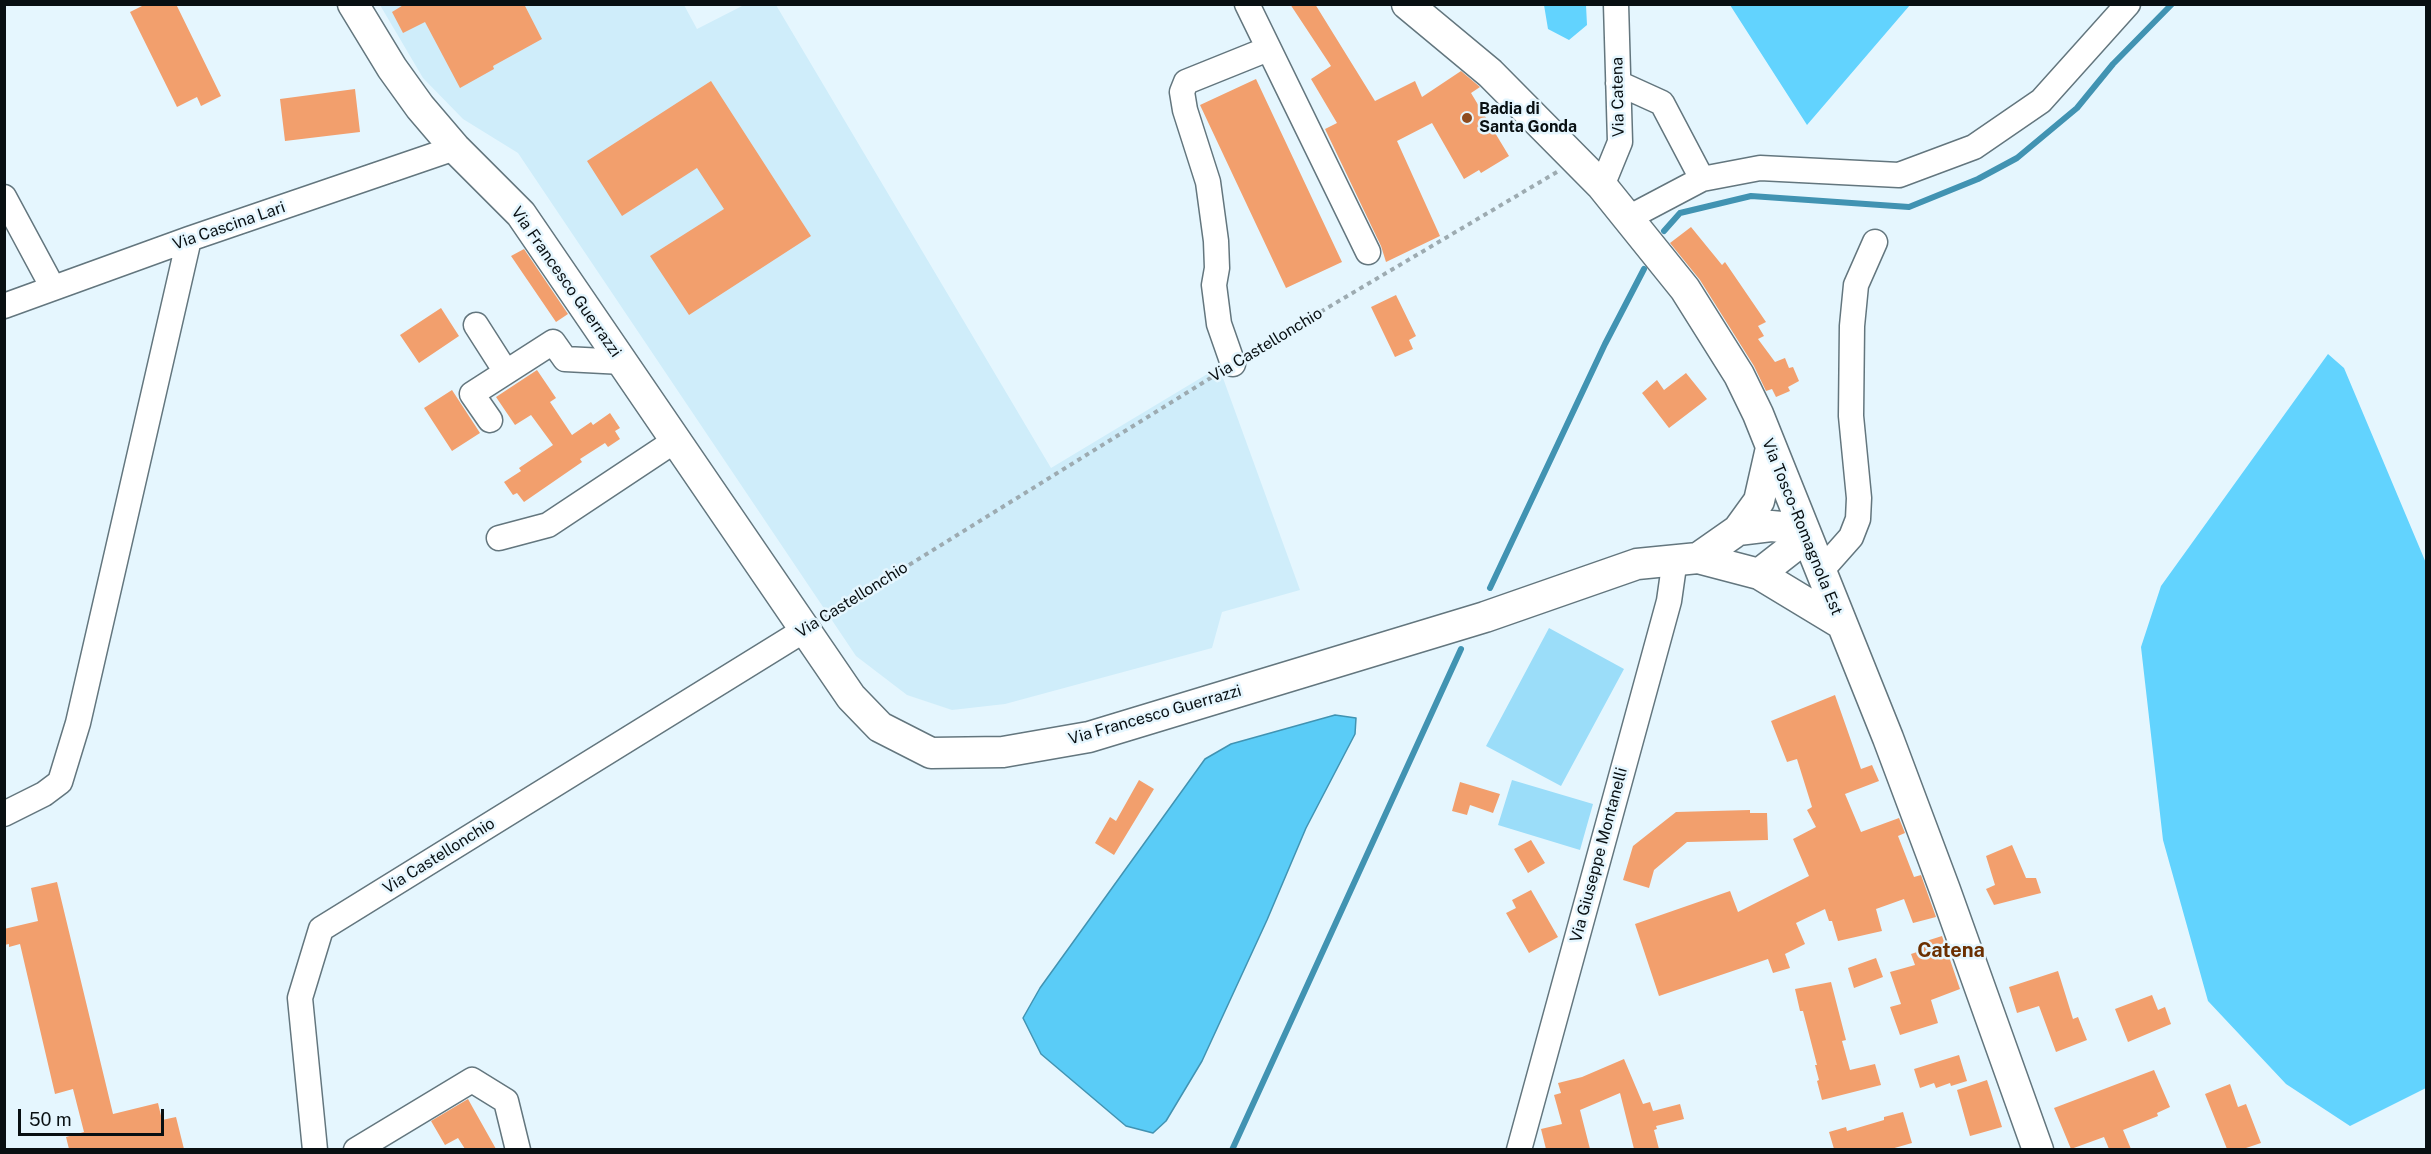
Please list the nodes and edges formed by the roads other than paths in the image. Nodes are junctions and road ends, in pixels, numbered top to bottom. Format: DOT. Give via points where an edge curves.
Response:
graph roads {
  1 [pos="353,4"];
  2 [pos="1246,4"];
  3 [pos="1407,4"];
  4 [pos="1616,4"];
  5 [pos="2128,4"];
  6 [pos="1268,49"];
  7 [pos="1618,83"];
  8 [pos="455,148"];
  9 [pos="1702,179"];
  10 [pos="1602,186"];
  11 [pos="4,197"];
  12 [pos="1630,217"];
  13 [pos="189,239"];
  14 [pos="1875,242"];
  15 [pos="1368,252"];
  16 [pos="53,288"];
  17 [pos="4,306"];
  18 [pos="476,325"];
  19 [pos="623,362"];
  20 [pos="1233,364"];
  21 [pos="507,372"];
  22 [pos="490,420"];
  23 [pos="676,440"];
  24 [pos="1771,448"];
  25 [pos="1738,530"];
  26 [pos="1804,531"];
  27 [pos="499,538"];
  28 [pos="1687,559"];
  29 [pos="1820,572"];
  30 [pos="1759,574"];
  31 [pos="1840,623"];
  32 [pos="806,629"];
  33 [pos="4,814"];
  34 [pos="315,1149"];
  35 [pos="356,1149"];
  36 [pos="518,1149"];
  37 [pos="1519,1149"];
  38 [pos="2038,1149"];
  1 -- 8 [label="main road, Via Francesco Guerrazzi" via="392,68"];
  2 -- 6 [label="street"];
  3 -- 10 [label="main road, Via Tosco-Romagnola Est" via="1490,73"];
  4 -- 7 [label="street, Via Catena"];
  5 -- 9 [label="street" via="2041,101 1974,147 1899,175 1760,168"];
  6 -- 15 [label="street"];
  6 -- 20 [label="street" via="1186,82 1182,92 1208,182 1216,241 1214,285"];
  7 -- 9 [label="street" via="1662,103"];
  7 -- 10 [label="street, Via Catena" via="1620,142"];
  8 -- 13 [label="street, Via Cascina Lari"];
  8 -- 19 [label="main road, Via Francesco Guerrazzi" via="521,214"];
  9 -- 12 [label="street"];
  10 -- 12 [label="main road, Via Tosco-Romagnola Est"];
  11 -- 16 [label="street"];
  12 -- 24 [label="main road, Via Tosco-Romagnola Est" via="1719,341 1739,375"];
  13 -- 16 [label="street, Via Cascina Lari"];
  13 -- 33 [label="street" via="78,723 60,782"];
  14 -- 29 [label="street" via="1856,285 1852,326 1851,416 1858,519 1851,537"];
  16 -- 17 [label="street, Via Cascina Lari"];
  18 -- 21 [label="street"];
  19 -- 21 [label="street, Via Francesco Guerrazzi" via="565,359 553,342"];
  19 -- 23 [label="main road, Via Francesco Guerrazzi"];
  21 -- 22 [label="street, Via Francesco Guerrazzi" via="472,393"];
  23 -- 27 [label="street" via="548,525"];
  23 -- 32 [label="main road, Via Francesco Guerrazzi"];
  24 -- 25 [label="main road, Via Francesco Guerrazzi" via="1759,501"];
  24 -- 26 [label="main road, Via Tosco-Romagnola Est"];
  25 -- 26 [label="main road, Via Francesco Guerrazzi" via="1771,526"];
  25 -- 28 [label="main road, Via Francesco Guerrazzi"];
  26 -- 29 [label="main road, Via Tosco-Romagnola Est"];
  26 -- 30 [label="main road" via="1791,549"];
  28 -- 30 [label="main road, Via Francesco Guerrazzi"];
  28 -- 32 [label="main road, Via Francesco Guerrazzi" via="1637,564 1485,617 1089,738 1003,752 931,753 879,728 852,697"];
  28 -- 37 [label="street, Via Giuseppe Montanelli" via="1669,601"];
  29 -- 31 [label="main road, Via Tosco-Romagnola Est"];
  30 -- 31 [label="main road, Via Francesco Guerrazzi"];
  31 -- 38 [label="main road, Via Tosco-Romagnola Est" via="1884,727"];
  32 -- 34 [label="street, Via Castellonchio" via="321,929 300,998"];
  35 -- 36 [label="street" via="472,1080 506,1101"];
}
